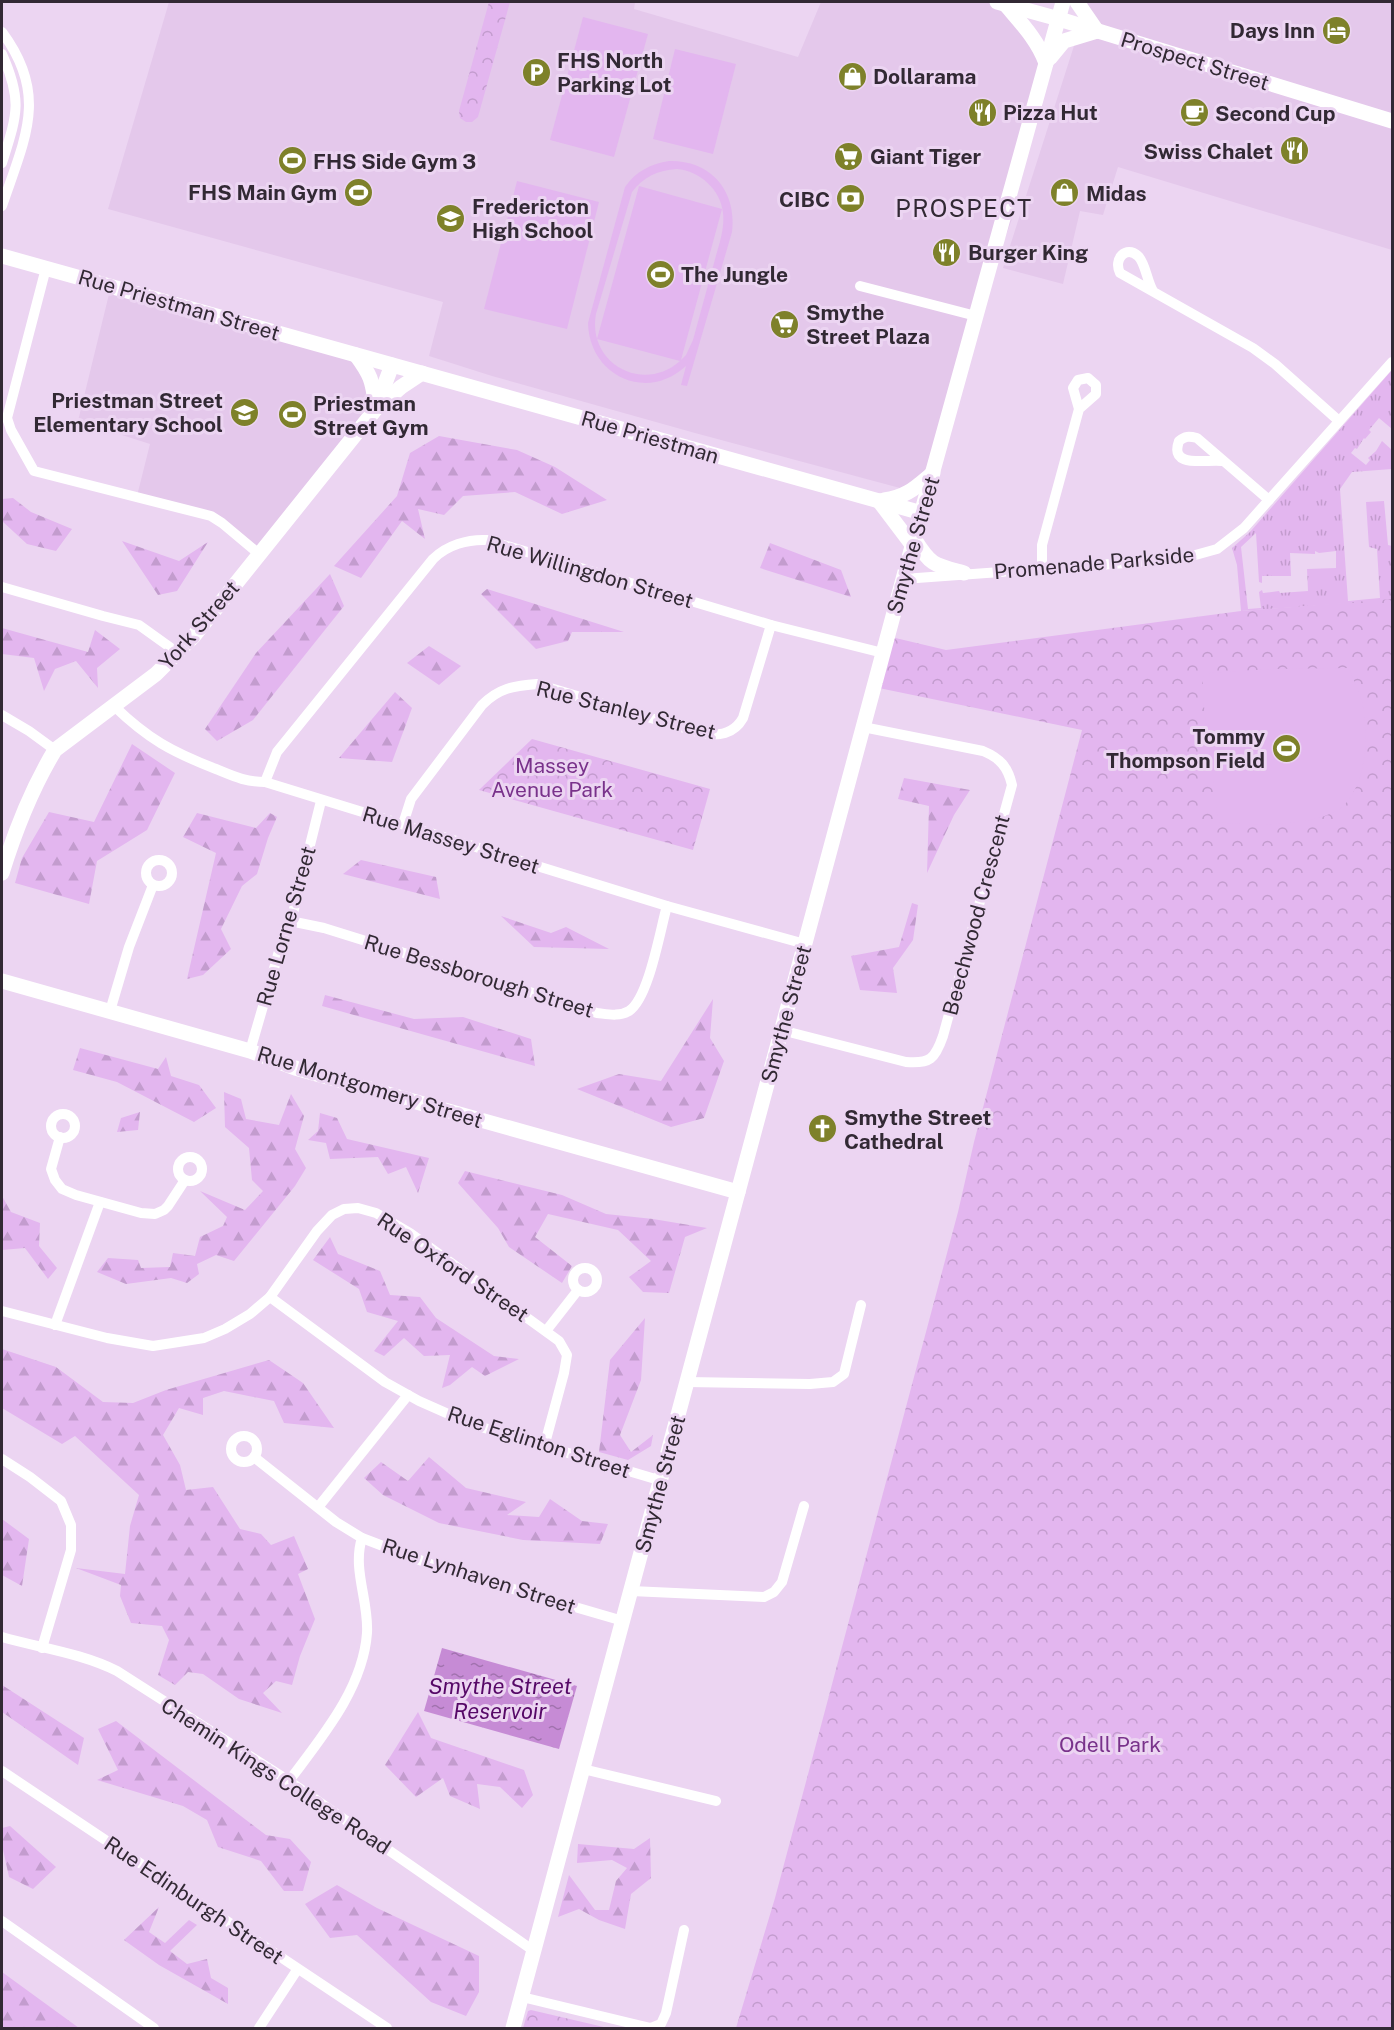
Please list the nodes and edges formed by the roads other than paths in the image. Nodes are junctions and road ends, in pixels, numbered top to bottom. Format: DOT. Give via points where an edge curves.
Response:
graph roads {
  1 [pos="1036,2"];
  2 [pos="1063,2"];
  3 [pos="1077,2"];
  4 [pos="1001,3"];
  5 [pos="1021,8"];
  6 [pos="1059,19"];
  7 [pos="1097,31"];
  8 [pos="2,32"];
  9 [pos="2,54"];
  10 [pos="1046,63"];
  11 [pos="1392,121"];
  12 [pos="2,163"];
  13 [pos="2,206"];
  14 [pos="2,256"];
  15 [pos="46,268"];
  16 [pos="860,286"];
  17 [pos="1153,291"];
  18 [pos="976,316"];
  19 [pos="356,356"];
  20 [pos="1392,362"];
  21 [pos="392,364"];
  22 [pos="422,373"];
  23 [pos="1079,409"];
  24 [pos="375,410"];
  25 [pos="1339,420"];
  26 [pos="1221,460"];
  27 [pos="933,473"];
  28 [pos="879,501"];
  29 [pos="1269,501"];
  30 [pos="922,513"];
  31 [pos="914,543"];
  32 [pos="259,554"];
  33 [pos="1042,568"];
  34 [pos="964,573"];
  35 [pos="903,579"];
  36 [pos="2,587"];
  37 [pos="771,625"];
  38 [pos="178,653"];
  39 [pos="883,654"];
  40 [pos="114,706"];
  41 [pos="2,715"];
  42 [pos="863,727"];
  43 [pos="55,750"];
  44 [pos="265,782"];
  45 [pos="321,801"];
  46 [pos="403,824"];
  47 [pos="6,843"];
  48 [pos="2,873"];
  49 [pos="153,885"];
  50 [pos="667,906"];
  51 [pos="290,921"];
  52 [pos="805,944"];
  53 [pos="2,981"];
  54 [pos="110,1011"];
  55 [pos="782,1030"];
  56 [pos="250,1051"];
  57 [pos="60,1137"];
  58 [pos="185,1180"];
  59 [pos="738,1192"];
  60 [pos="100,1202"];
  61 [pos="578,1290"];
  62 [pos="270,1298"];
  63 [pos="861,1305"];
  64 [pos="2,1311"];
  65 [pos="55,1325"];
  66 [pos="546,1331"];
  67 [pos="687,1382"];
  68 [pos="408,1395"];
  69 [pos="544,1447"];
  70 [pos="254,1457"];
  71 [pos="2,1459"];
  72 [pos="661,1479"];
  73 [pos="319,1506"];
  74 [pos="804,1506"];
  75 [pos="362,1538"];
  76 [pos="631,1591"];
  77 [pos="623,1621"];
  78 [pos="2,1637"];
  79 [pos="42,1648"];
  80 [pos="583,1769"];
  81 [pos="2,1771"];
  82 [pos="289,1781"];
  83 [pos="716,1802"];
  84 [pos="2,1921"];
  85 [pos="684,1930"];
  86 [pos="534,1951"];
  87 [pos="297,1970"];
  88 [pos="522,1997"];
  89 [pos="154,2028"];
  90 [pos="259,2028"];
  91 [pos="387,2028"];
  92 [pos="513,2028"];
  1 -- 5 [label="main road"];
  2 -- 6 [label="main road, Smythe Street"];
  3 -- 7 [label="main road"];
  4 -- 5 [label="main road, Prospect Street"];
  4 -- 10 [label="main road" via="1032,34"];
  5 -- 6 [label="main road, Prospect Street"];
  6 -- 7 [label="main road, Prospect Street"];
  6 -- 10 [label="main road, Smythe Street"];
  7 -- 10 [label="main road" via="1064,41"];
  7 -- 11 [label="main road, Prospect Street"];
  8 -- 13 [label="street" via="27,79 29,116"];
  9 -- 12 [label="street" via="17,102"];
  10 -- 18 [label="main road, Smythe Street"];
  14 -- 15 [label="main road, Rue Priestman Street"];
  15 -- 19 [label="main road, Rue Priestman Street"];
  15 -- 32 [label="street" via="7,418 34,471 211,516"];
  16 -- 18 [label="street"];
  17 -- 25 [label="street" via="1253,348"];
  18 -- 27 [label="main road, Smythe Street"];
  19 -- 21 [label="main road, Rue Priestman Street"];
  19 -- 24 [label="main road" via="373,384"];
  20 -- 25 [label="street, Promenade Parkside"];
  21 -- 22 [label="main road, Rue Priestman"];
  21 -- 24 [label="main road, York Street"];
  22 -- 24 [label="main road"];
  22 -- 28 [label="main road, Rue Priestman"];
  23 -- 33 [label="street" via="1042,545"];
  24 -- 32 [label="main road, York Street"];
  25 -- 29 [label="street, Promenade Parkside"];
  26 -- 29 [label="street"];
  27 -- 28 [label="main road" via="899,498"];
  27 -- 30 [label="main road, Smythe Street"];
  28 -- 30 [label="main road, Rue Priestman"];
  28 -- 31 [label="main road"];
  29 -- 33 [label="street, Promenade Parkside" via="1233,539 1198,556"];
  30 -- 31 [label="main road, Smythe Street"];
  31 -- 34 [label="main road" via="933,564"];
  31 -- 35 [label="main road, Smythe Street"];
  32 -- 38 [label="main road, York Street"];
  33 -- 34 [label="street, Promenade Parkside"];
  34 -- 35 [label="street, Promenade Parkside"];
  35 -- 39 [label="main road, Smythe Street"];
  36 -- 38 [label="street" via="139,625"];
  37 -- 39 [label="street, Rue Willingdon Street"];
  37 -- 44 [label="street, Rue Willingdon Street" via="473,539 440,552 433,559 277,752"];
  37 -- 46 [label="street, Rue Stanley Street" via="740,725 722,735 701,733 537,684 511,688 493,694 482,705 411,799"];
  38 -- 40 [label="main road, York Street"];
  39 -- 42 [label="main road, Smythe Street"];
  40 -- 43 [label="main road, York Street"];
  40 -- 44 [label="street, Rue Massey Street" via="171,751 247,782"];
  41 -- 43 [label="street"];
  42 -- 52 [label="main road, Smythe Street"];
  42 -- 55 [label="street, Beechwood Crescent" via="992,754 1008,769 1012,785 944,1036 932,1058 921,1063 906,1062"];
  43 -- 47 [label="main road, York Street"];
  44 -- 45 [label="street, Rue Massey Street"];
  45 -- 46 [label="street, Rue Massey Street"];
  45 -- 51 [label="street, Rue Lorne Street"];
  46 -- 50 [label="street, Rue Massey Street"];
  47 -- 48 [label="main road, York Street"];
  49 -- 54 [label="street"];
  50 -- 51 [label="street, Rue Bessborough Street" via="645,989 627,1012 614,1015"];
  50 -- 52 [label="street, Rue Massey Street"];
  51 -- 56 [label="street, Rue Lorne Street"];
  52 -- 55 [label="main road, Smythe Street"];
  53 -- 54 [label="main road, Rue Montgomery Street"];
  54 -- 56 [label="main road, Rue Montgomery Street"];
  55 -- 59 [label="main road, Smythe Street"];
  56 -- 59 [label="main road, Rue Montgomery Street" via="295,1068"];
  57 -- 60 [label="street" via="52,1164 55,1180 62,1189"];
  58 -- 60 [label="street" via="168,1206 155,1214"];
  59 -- 67 [label="main road, Smythe Street"];
  60 -- 65 [label="street"];
  61 -- 66 [label="street"];
  62 -- 65 [label="street, Rue Oxford Street" via="225,1329 179,1343 153,1346"];
  62 -- 66 [label="street, Rue Oxford Street" via="332,1215 358,1208 376,1213 411,1233"];
  62 -- 68 [label="street, Rue Eglinton Street"];
  63 -- 67 [label="street" via="844,1374 833,1382"];
  64 -- 65 [label="street, Rue Oxford Street"];
  66 -- 69 [label="street, Rue Oxford Street" via="559,1341 567,1355"];
  67 -- 72 [label="main road, Smythe Street"];
  68 -- 69 [label="street, Rue Eglinton Street" via="471,1424"];
  68 -- 73 [label="street"];
  69 -- 72 [label="street, Rue Eglinton Street"];
  70 -- 73 [label="street, Rue Lynhaven Street"];
  71 -- 79 [label="street" via="60,1501 71,1525 71,1550"];
  72 -- 76 [label="main road, Smythe Street"];
  73 -- 75 [label="street, Rue Lynhaven Street"];
  74 -- 76 [label="street" via="782,1582 764,1597"];
  75 -- 77 [label="street, Rue Lynhaven Street" via="438,1567"];
  75 -- 82 [label="street" via="358,1558 367,1633 362,1659 340,1709"];
  76 -- 77 [label="main road, Smythe Street"];
  77 -- 80 [label="main road, Smythe Street"];
  78 -- 79 [label="street, Chemin Kings College Road"];
  79 -- 82 [label="street, Chemin Kings College Road" via="100,1662 117,1671"];
  80 -- 83 [label="street"];
  80 -- 86 [label="main road, Smythe Street"];
  81 -- 87 [label="street, Rue Edinburgh Street"];
  82 -- 86 [label="street, Chemin Kings College Road"];
  84 -- 89 [label="street"];
  85 -- 88 [label="street" via="661,2024 651,2028"];
  86 -- 88 [label="main road, Smythe Street"];
  87 -- 90 [label="street"];
  87 -- 91 [label="street, Rue Edinburgh Street"];
  88 -- 92 [label="main road, Smythe Street"];
}
